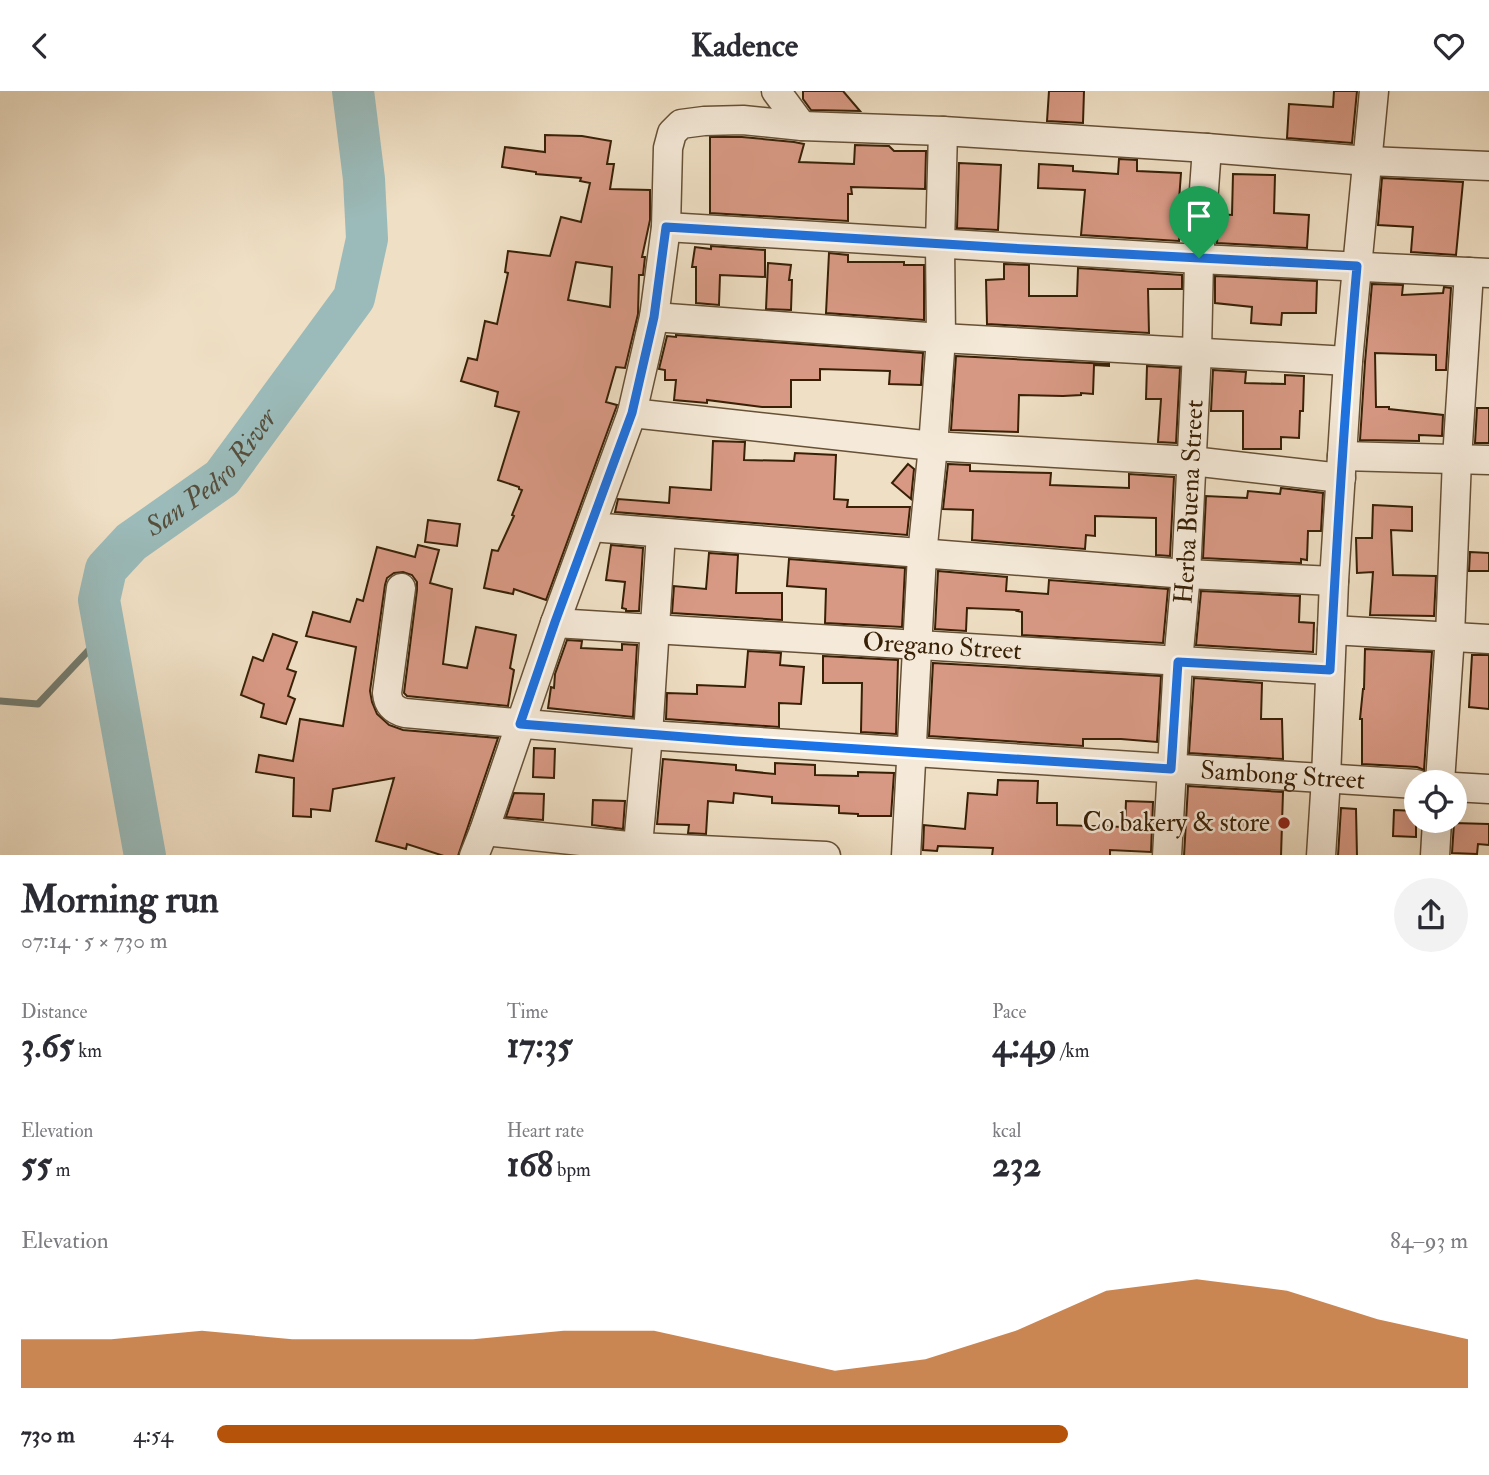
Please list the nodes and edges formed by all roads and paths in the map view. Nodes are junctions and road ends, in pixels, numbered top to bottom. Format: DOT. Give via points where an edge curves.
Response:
graph roads {
  1 [pos="776,91"];
  2 [pos="1374,91"];
  3 [pos="802,126"];
  4 [pos="943,131"];
  5 [pos="1207,148"];
  6 [pos="1368,161"];
  7 [pos="1489,166"];
  8 [pos="666,227"];
  9 [pos="940,244"];
  10 [pos="1199,258"];
  11 [pos="1357,266"];
  12 [pos="1479,273"];
  13 [pos="654,317"];
  14 [pos="942,338"];
  15 [pos="1197,352"];
  16 [pos="1348,361"];
  17 [pos="632,413"];
  18 [pos="933,446"];
  19 [pos="1457,459"];
  20 [pos="1489,460"];
  21 [pos="1192,461"];
  22 [pos="1342,467"];
  23 [pos="591,527"];
  24 [pos="661,533"];
  25 [pos="922,555"];
  26 [pos="1186,574"];
  27 [pos="1334,581"];
  28 [pos="401,588"];
  29 [pos="555,622"];
  30 [pos="654,629"];
  31 [pos="1332,630"];
  32 [pos="1450,636"];
  33 [pos="1489,639"];
  34 [pos="918,645"];
  35 [pos="1178,662"];
  36 [pos="1330,670"];
  37 [pos="520,724"];
  38 [pos="648,735"];
  39 [pos="912,754"];
  40 [pos="1171,769"];
  41 [pos="1441,770"];
  42 [pos="1326,778"];
  43 [pos="1404,783"];
  44 [pos="1467,788"];
  45 [pos="1489,789"];
  46 [pos="1436,833"];
  47 [pos="479,843"];
  48 [pos="638,851"];
  49 [pos="788,855"];
  50 [pos="906,855"];
  51 [pos="1167,855"];
  52 [pos="1321,855"];
  53 [pos="1435,855"];
  1 -- 3 [label="street"];
  2 -- 6 [label="street"];
  3 -- 4 [label="street"];
  3 -- 8 [label="street" via="743,120 681,124 672,133 668,148"];
  4 -- 5 [label="street"];
  4 -- 9 [label="street"];
  5 -- 6 [label="street"];
  5 -- 10 [label="street, Herba Buena Street"];
  6 -- 7 [label="street"];
  6 -- 11 [label="street"];
  8 -- 9 [label="street"];
  8 -- 13 [label="street"];
  9 -- 10 [label="street"];
  9 -- 14 [label="street"];
  10 -- 11 [label="street"];
  10 -- 15 [label="street, Herba Buena Street"];
  11 -- 12 [label="street"];
  11 -- 16 [label="street"];
  12 -- 19 [label="street"];
  13 -- 14 [label="street"];
  13 -- 17 [label="street"];
  14 -- 15 [label="street"];
  14 -- 18 [label="street"];
  15 -- 16 [label="street"];
  15 -- 21 [label="street, Herba Buena Street"];
  16 -- 22 [label="street"];
  17 -- 18 [label="street"];
  17 -- 23 [label="street"];
  18 -- 21 [label="street"];
  18 -- 25 [label="street"];
  19 -- 20 [label="street"];
  19 -- 22 [label="street"];
  19 -- 32 [label="street"];
  21 -- 22 [label="street"];
  21 -- 26 [label="street, Herba Buena Street"];
  22 -- 27 [label="street"];
  23 -- 24 [label="street"];
  23 -- 29 [label="street"];
  24 -- 25 [label="street"];
  24 -- 30 [label="street"];
  25 -- 26 [label="street"];
  25 -- 34 [label="street"];
  26 -- 27 [label="street"];
  26 -- 35 [label="street, Herba Buena Street"];
  27 -- 31 [label="street"];
  28 -- 37 [label="street, Sambong Street" via="387,693 392,707 405,713"];
  29 -- 30 [label="street, Oregano Street"];
  29 -- 37 [label="street"];
  30 -- 34 [label="street, Oregano Street"];
  30 -- 38 [label="street"];
  31 -- 32 [label="street"];
  31 -- 36 [label="street"];
  32 -- 33 [label="street"];
  32 -- 41 [label="street"];
  34 -- 35 [label="street, Oregano Street"];
  34 -- 39 [label="street"];
  35 -- 36 [label="street, Oregano Street"];
  35 -- 40 [label="street, Herba Buena Street"];
  36 -- 42 [label="street"];
  37 -- 38 [label="street, Sambong Street"];
  37 -- 47 [label="street"];
  38 -- 39 [label="street, Sambong Street"];
  38 -- 48 [label="street"];
  39 -- 40 [label="street, Sambong Street"];
  39 -- 50 [label="street"];
  40 -- 42 [label="street, Sambong Street"];
  40 -- 51 [label="street, Herba Buena Street"];
  42 -- 43 [label="street, Sambong Street"];
  42 -- 52 [label="street"];
  44 -- 45 [label="street"];
  46 -- 53 [label="street"];
  47 -- 48 [label="street"];
  48 -- 49 [label="street"];
}
